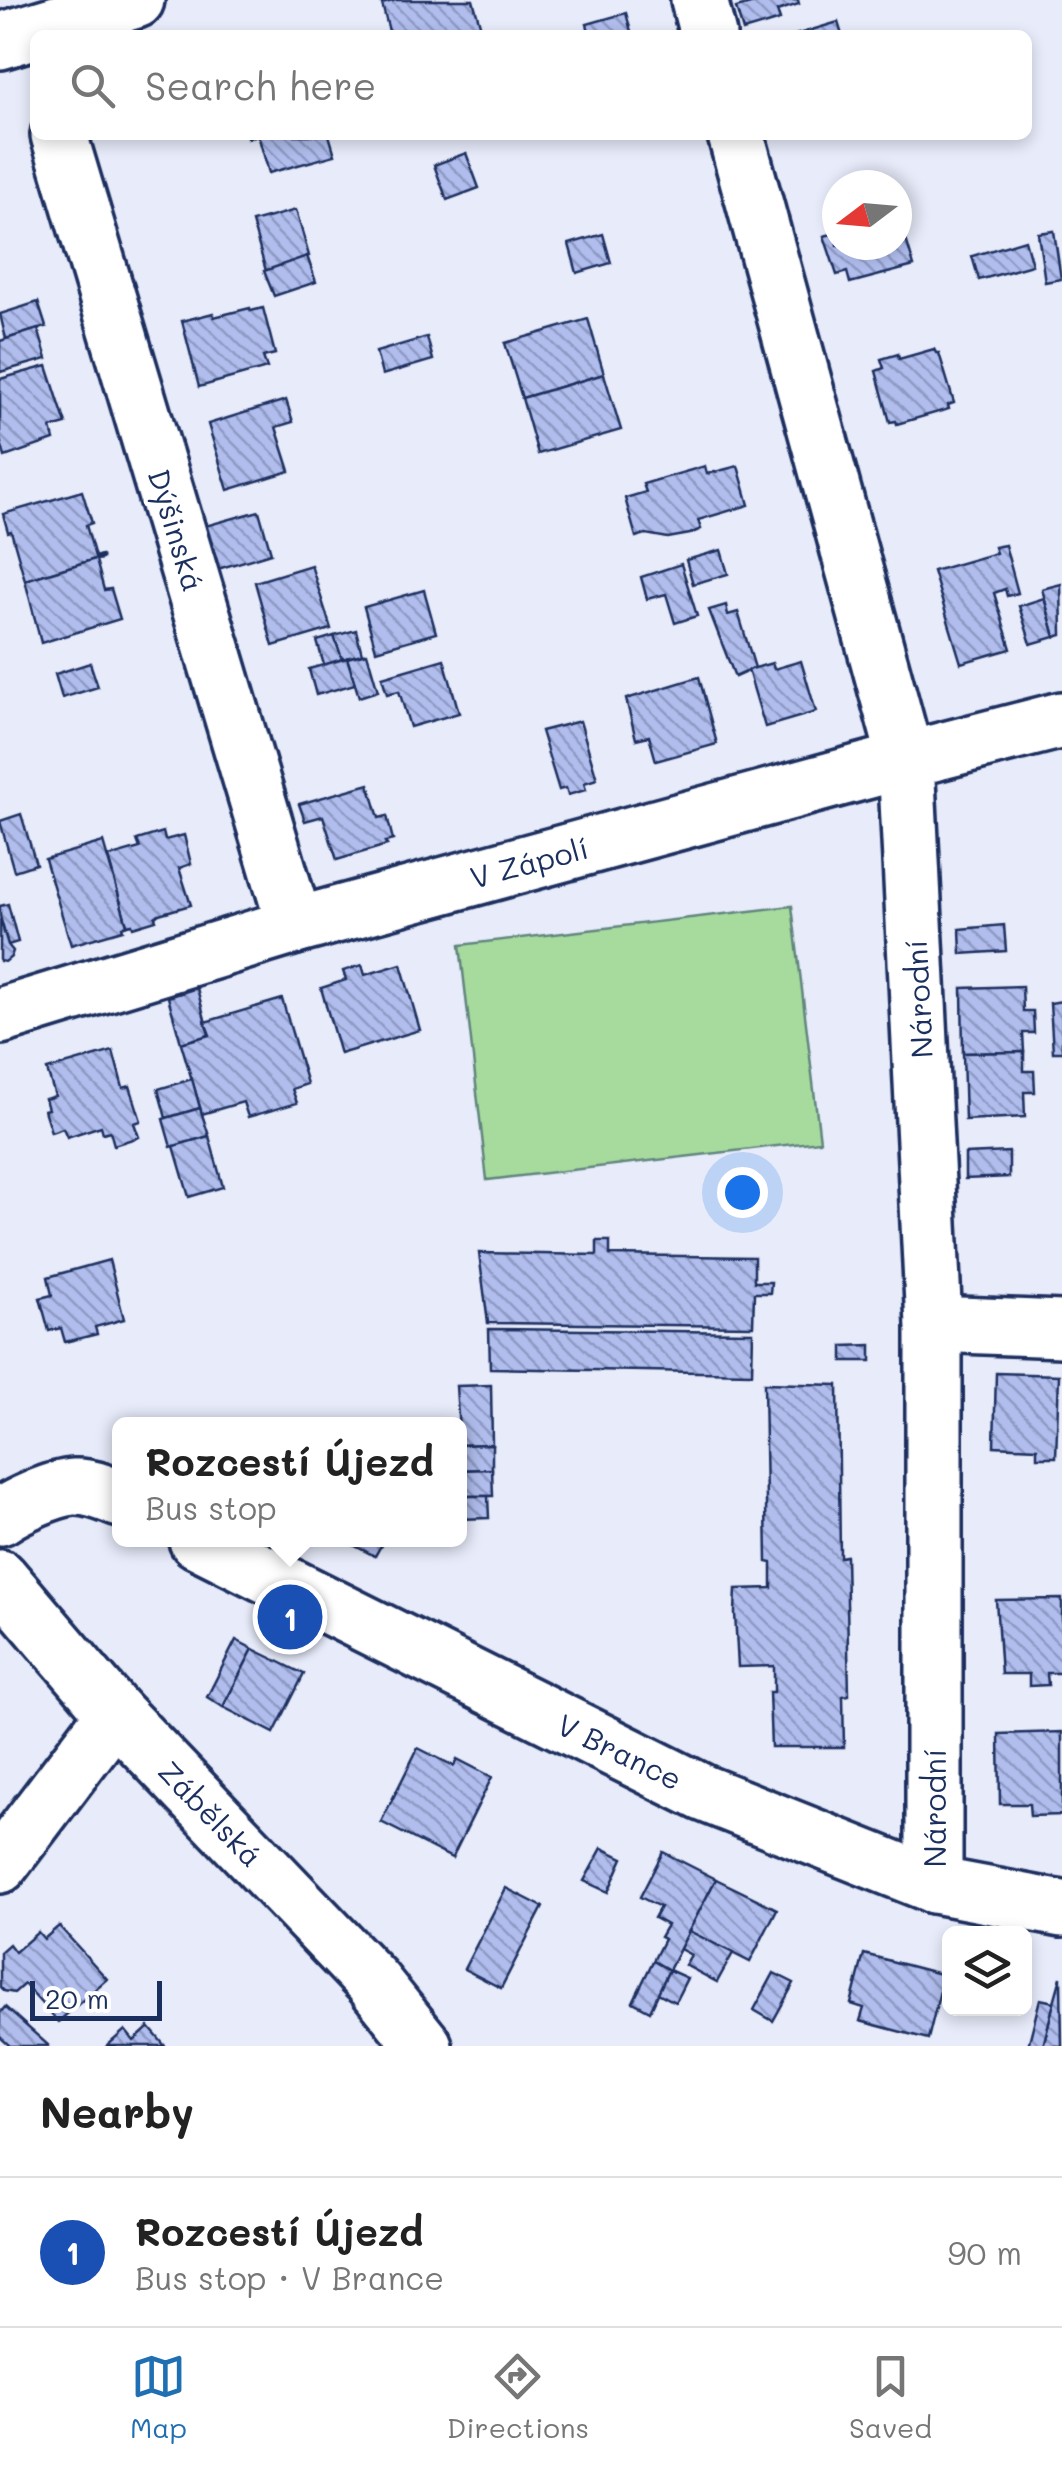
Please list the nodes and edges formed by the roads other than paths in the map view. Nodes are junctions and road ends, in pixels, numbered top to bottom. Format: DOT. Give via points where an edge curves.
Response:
graph roads {
  1 [pos="136,0"];
  2 [pos="699,0"];
  3 [pos="707,30"];
  4 [pos="21,32"];
  5 [pos="61,140"];
  6 [pos="737,140"];
  7 [pos="1062,720"];
  8 [pos="906,760"];
  9 [pos="295,926"];
  10 [pos="0,1016"];
  11 [pos="934,1324"];
  12 [pos="1062,1329"];
  13 [pos="112,1495"];
  14 [pos="0,1517"];
  15 [pos="211,1547"];
  16 [pos="0,1578"];
  17 [pos="115,1713"];
  18 [pos="0,1865"];
  19 [pos="934,1885"];
  20 [pos="1062,1909"];
  21 [pos="424,2046"];
  1 -- 4 [label="street"];
  2 -- 3 [label="street"];
  5 -- 9 [label="street, Dýšinská"];
  6 -- 8 [label="street, Národní"];
  7 -- 8 [label="street, V Zápolí"];
  8 -- 9 [label="street, V Zápolí"];
  8 -- 11 [label="street, Národní"];
  9 -- 10 [label="street, V Zápolí"];
  11 -- 12 [label="street"];
  11 -- 19 [label="street, Národní"];
  13 -- 14 [label="street" via="72,1487"];
  15 -- 19 [label="street, V Brance" via="704,1793"];
  16 -- 17 [label="street, Zábělská"];
  17 -- 18 [label="street"];
  17 -- 21 [label="street, Zábělská" via="372,1981"];
  19 -- 20 [label="street, V Brance"];
}
